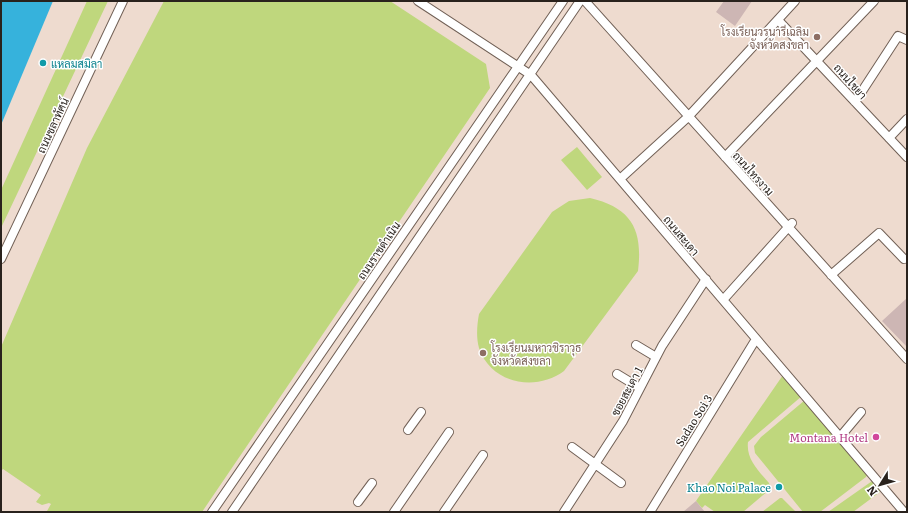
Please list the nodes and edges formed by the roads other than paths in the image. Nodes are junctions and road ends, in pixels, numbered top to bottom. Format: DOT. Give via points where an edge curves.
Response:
graph roads {
  1 [pos="123,1"];
  2 [pos="418,1"];
  3 [pos="562,1"];
  4 [pos="580,1"];
  5 [pos="585,1"];
  6 [pos="795,1"];
  7 [pos="874,1"];
  8 [pos="778,20"];
  9 [pos="907,40"];
  10 [pos="818,61"];
  11 [pos="517,67"];
  12 [pos="531,75"];
  13 [pos="855,102"];
  14 [pos="688,117"];
  15 [pos="907,119"];
  16 [pos="889,138"];
  17 [pos="724,157"];
  18 [pos="907,157"];
  19 [pos="620,179"];
  20 [pos="790,225"];
  21 [pos="1,259"];
  22 [pos="904,260"];
  23 [pos="831,274"];
  24 [pos="706,279"];
  25 [pos="723,300"];
  26 [pos="756,339"];
  27 [pos="636,345"];
  28 [pos="656,357"];
  29 [pos="907,359"];
  30 [pos="617,374"];
  31 [pos="640,388"];
  32 [pos="421,412"];
  33 [pos="861,412"];
  34 [pos="408,430"];
  35 [pos="449,432"];
  36 [pos="840,437"];
  37 [pos="572,447"];
  38 [pos="483,455"];
  39 [pos="594,464"];
  40 [pos="372,483"];
  41 [pos="622,483"];
  42 [pos="358,502"];
  43 [pos="902,511"];
  44 [pos="212,512"];
  45 [pos="232,512"];
  46 [pos="394,512"];
  47 [pos="444,512"];
  48 [pos="564,512"];
  49 [pos="650,512"];
  1 -- 21 [label="street, ถนนชลาทัศน์"];
  2 -- 11 [label="street, ถนนสะเดา"];
  3 -- 11 [label="street, ถนนราชดำเนิน"];
  4 -- 12 [label="street"];
  5 -- 14 [label="street, ถนนไทรงาม"];
  6 -- 8 [label="street"];
  7 -- 10 [label="street"];
  8 -- 10 [label="street, ถนนไชยา"];
  8 -- 14 [label="street"];
  9 -- 13 [label="street" via="898,36"];
  10 -- 13 [label="street, ถนนไชยา"];
  10 -- 17 [label="street"];
  11 -- 12 [label="street, ถนนสะเดา"];
  11 -- 44 [label="street, ถนนราชดำเนิน"];
  12 -- 19 [label="street, ถนนสะเดา"];
  12 -- 45 [label="street"];
  13 -- 16 [label="street, ถนนไชยา"];
  14 -- 17 [label="street, ถนนไทรงาม"];
  14 -- 19 [label="street"];
  15 -- 16 [label="street"];
  16 -- 18 [label="street, ถนนไชยา"];
  17 -- 20 [label="street, ถนนไทรงาม"];
  19 -- 24 [label="street, ถนนสะเดา"];
  20 -- 23 [label="street, ถนนไทรงาม"];
  20 -- 25 [label="street"];
  22 -- 23 [label="street" via="879,233"];
  23 -- 29 [label="street, ถนนไทรงาม"];
  24 -- 25 [label="street, ถนนสะเดา"];
  24 -- 28 [label="street, ซอยสะเดา 1"];
  25 -- 26 [label="street, ถนนสะเดา"];
  26 -- 36 [label="street, ถนนสะเดา"];
  26 -- 49 [label="street, Sadao Soi 3"];
  27 -- 28 [label="street"];
  28 -- 31 [label="street, ซอยสะเดา 1"];
  30 -- 31 [label="street"];
  31 -- 39 [label="street, ซอยสะเดา 1"];
  32 -- 34 [label="street"];
  33 -- 36 [label="street"];
  35 -- 46 [label="street"];
  36 -- 43 [label="street, ถนนสะเดา"];
  37 -- 39 [label="street"];
  38 -- 47 [label="street"];
  39 -- 41 [label="street"];
  39 -- 48 [label="street, ซอยสะเดา 1"];
  40 -- 42 [label="street"];
}
